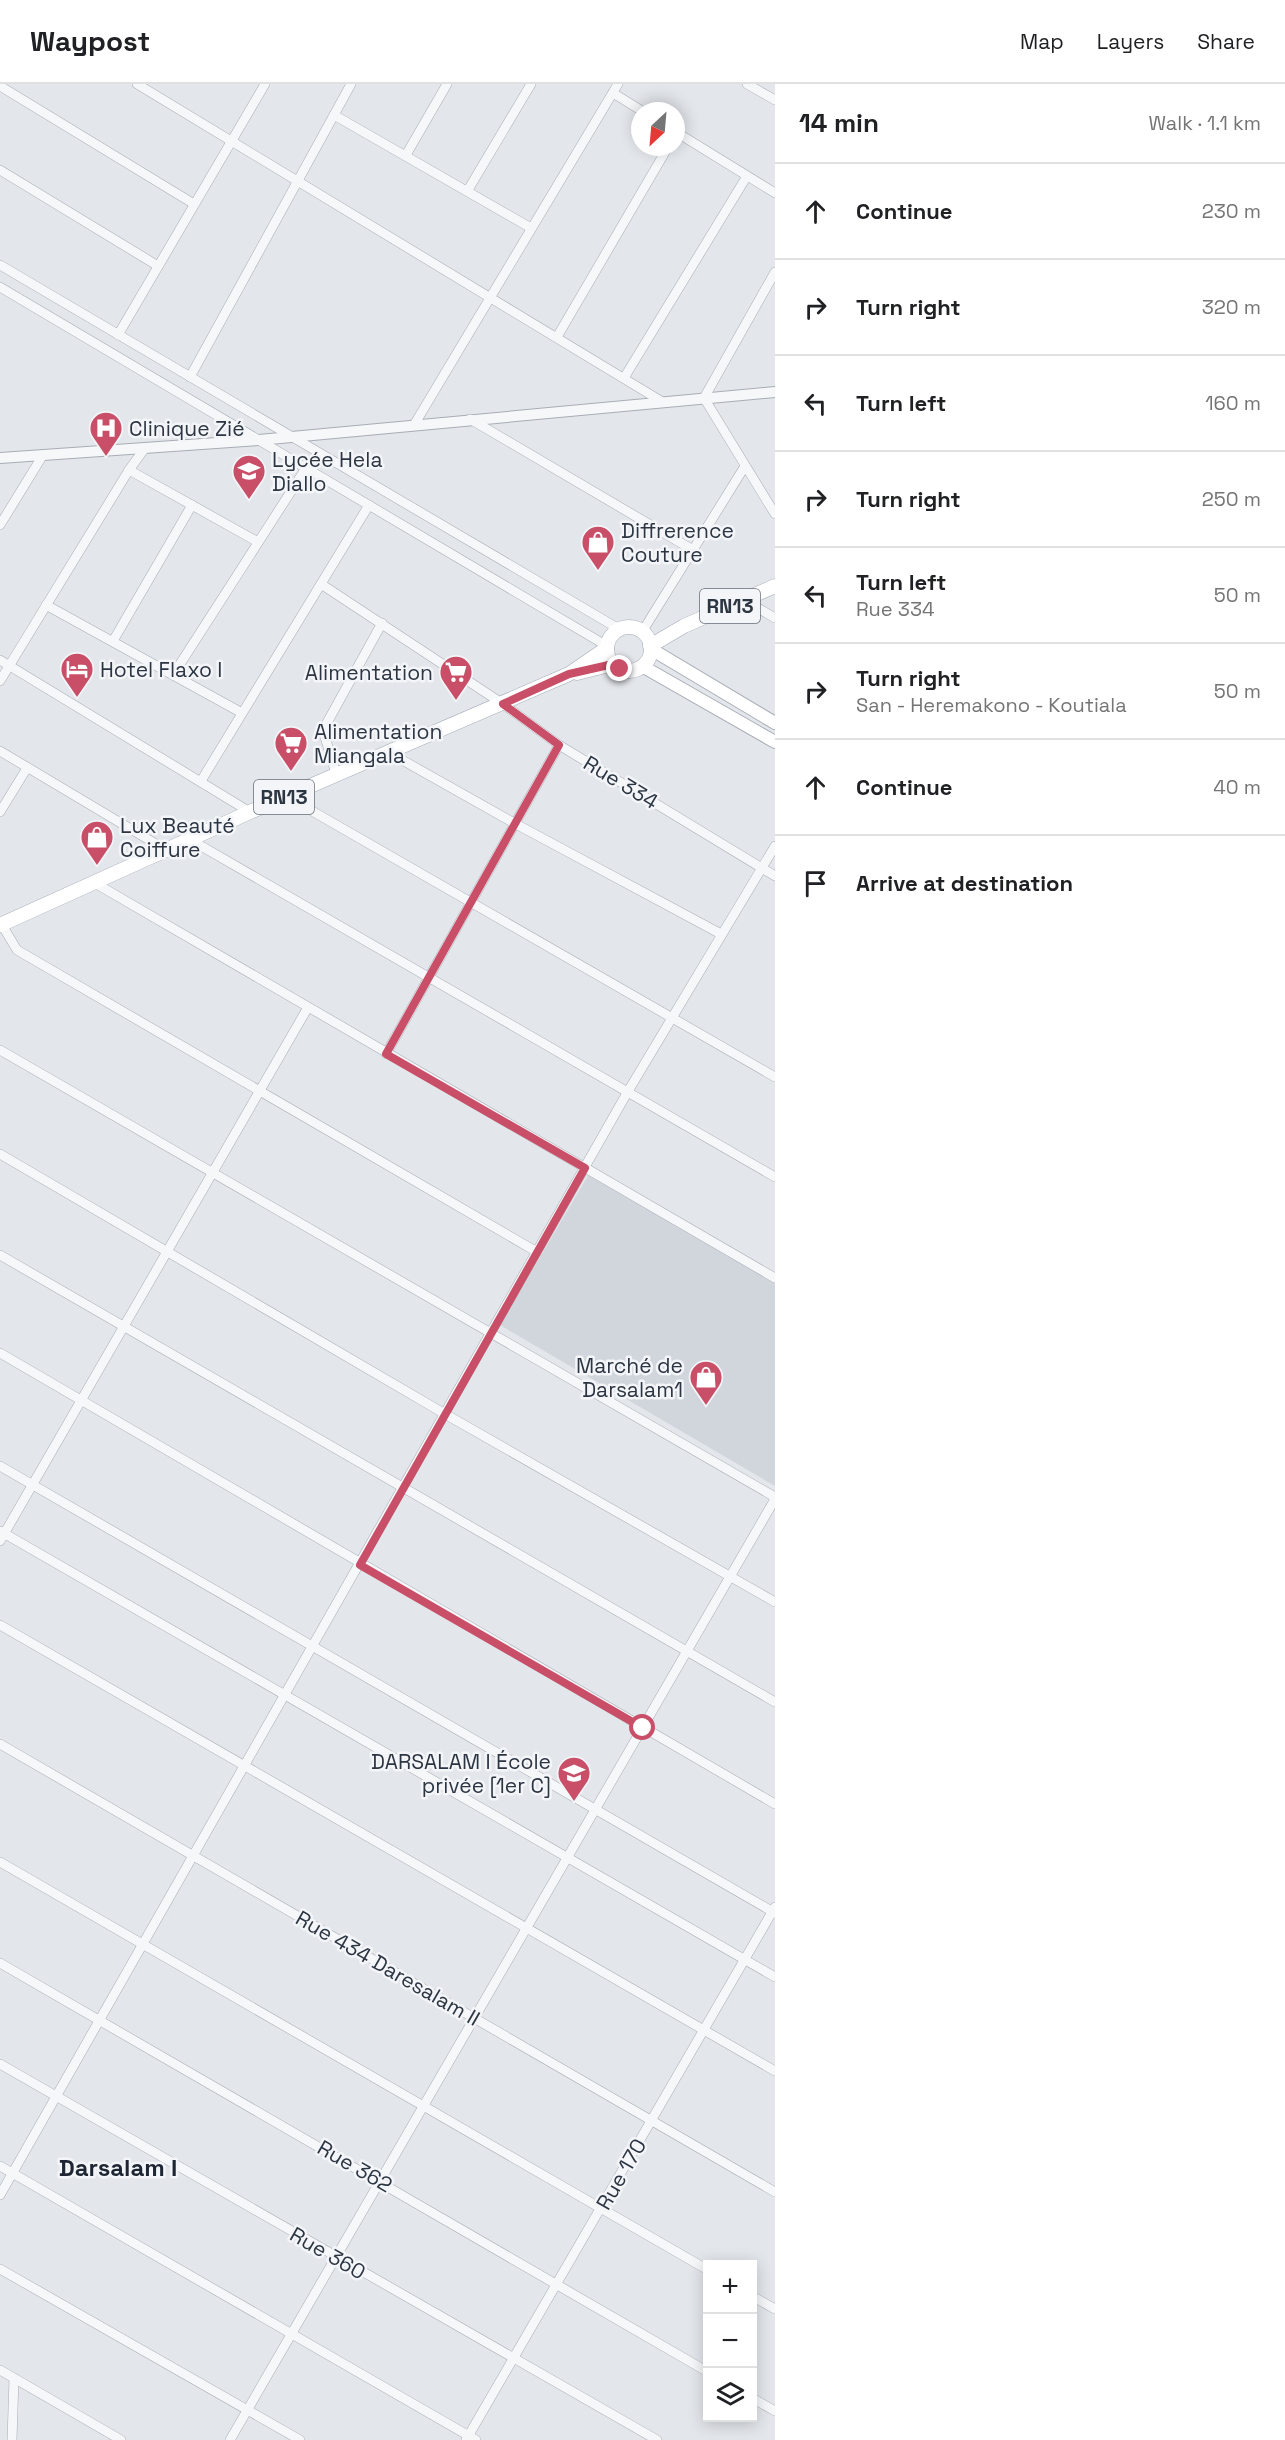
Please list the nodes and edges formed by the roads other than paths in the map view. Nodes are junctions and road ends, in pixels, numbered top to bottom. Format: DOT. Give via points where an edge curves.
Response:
graph roads {
  1 [pos="137,84"];
  2 [pos="265,84"];
  3 [pos="351,84"];
  4 [pos="447,84"];
  5 [pos="531,84"];
  6 [pos="747,84"];
  7 [pos="0,86"];
  8 [pos="616,88"];
  9 [pos="775,100"];
  10 [pos="632,102"];
  11 [pos="334,115"];
  12 [pos="685,138"];
  13 [pos="232,141"];
  14 [pos="406,155"];
  15 [pos="663,156"];
  16 [pos="0,170"];
  17 [pos="747,176"];
  18 [pos="298,182"];
  19 [pos="468,190"];
  20 [pos="775,193"];
  21 [pos="194,204"];
  22 [pos="531,228"];
  23 [pos="0,265"];
  24 [pos="158,266"];
  25 [pos="775,272"];
  26 [pos="0,287"];
  27 [pos="490,297"];
  28 [pos="118,334"];
  29 [pos="556,337"];
  30 [pos="190,377"];
  31 [pos="624,378"];
  32 [pos="775,392"];
  33 [pos="704,398"];
  34 [pos="661,401"];
  35 [pos="470,419"];
  36 [pos="414,425"];
  37 [pos="291,436"];
  38 [pos="259,440"];
  39 [pos="145,448"];
  40 [pos="44,455"];
  41 [pos="0,458"];
  42 [pos="745,466"];
  43 [pos="306,468"];
  44 [pos="129,470"];
  45 [pos="192,505"];
  46 [pos="369,505"];
  47 [pos="775,514"];
  48 [pos="0,525"];
  49 [pos="258,542"];
  50 [pos="693,550"];
  51 [pos="321,584"];
  52 [pos="775,586"];
  53 [pos="744,600"];
  54 [pos="46,604"];
  55 [pos="775,618"];
  56 [pos="382,623"];
  57 [pos="684,626"];
  58 [pos="619,629"];
  59 [pos="642,632"];
  60 [pos="113,641"];
  61 [pos="607,647"];
  62 [pos="651,647"];
  63 [pos="0,660"];
  64 [pos="613,664"];
  65 [pos="9,665"];
  66 [pos="642,666"];
  67 [pos="569,674"];
  68 [pos="173,675"];
  69 [pos="0,681"];
  70 [pos="503,704"];
  71 [pos="242,713"];
  72 [pos="775,723"];
  73 [pos="775,742"];
  74 [pos="559,745"];
  75 [pos="0,751"];
  76 [pos="388,752"];
  77 [pos="27,768"];
  78 [pos="336,774"];
  79 [pos="201,782"];
  80 [pos="286,796"];
  81 [pos="0,812"];
  82 [pos="250,812"];
  83 [pos="514,823"];
  84 [pos="189,839"];
  85 [pos="775,846"];
  86 [pos="166,850"];
  87 [pos="761,868"];
  88 [pos="775,876"];
  89 [pos="93,882"];
  90 [pos="470,902"];
  91 [pos="1,925"];
  92 [pos="722,934"];
  93 [pos="427,978"];
  94 [pos="307,1009"];
  95 [pos="672,1018"];
  96 [pos="0,1050"];
  97 [pos="386,1054"];
  98 [pos="775,1077"];
  99 [pos="259,1092"];
  100 [pos="627,1093"];
  101 [pos="0,1154"];
  102 [pos="585,1168"];
  103 [pos="213,1172"];
  104 [pos="775,1177"];
  105 [pos="168,1250"];
  106 [pos="537,1252"];
  107 [pos="0,1255"];
  108 [pos="775,1278"];
  109 [pos="124,1326"];
  110 [pos="491,1333"];
  111 [pos="0,1353"];
  112 [pos="81,1402"];
  113 [pos="445,1414"];
  114 [pos="0,1466"];
  115 [pos="32,1485"];
  116 [pos="403,1487"];
  117 [pos="775,1498"];
  118 [pos="2,1535"];
  119 [pos="360,1565"];
  120 [pos="730,1576"];
  121 [pos="775,1602"];
  122 [pos="0,1625"];
  123 [pos="313,1646"];
  124 [pos="687,1651"];
  125 [pos="286,1693"];
  126 [pos="775,1702"];
  127 [pos="643,1728"];
  128 [pos="0,1744"];
  129 [pos="244,1766"];
  130 [pos="775,1804"];
  131 [pos="595,1810"];
  132 [pos="193,1856"];
  133 [pos="567,1858"];
  134 [pos="0,1862"];
  135 [pos="774,1911"];
  136 [pos="526,1928"];
  137 [pos="142,1944"];
  138 [pos="744,1960"];
  139 [pos="0,1963"];
  140 [pos="775,1977"];
  141 [pos="474,2018"];
  142 [pos="99,2020"];
  143 [pos="704,2030"];
  144 [pos="0,2064"];
  145 [pos="775,2071"];
  146 [pos="56,2097"];
  147 [pos="423,2106"];
  148 [pos="651,2121"];
  149 [pos="0,2166"];
  150 [pos="12,2173"];
  151 [pos="380,2181"];
  152 [pos="775,2192"];
  153 [pos="0,2195"];
  154 [pos="600,2209"];
  155 [pos="335,2258"];
  156 [pos="703,2267"];
  157 [pos="0,2269"];
  158 [pos="557,2284"];
  159 [pos="757,2298"];
  160 [pos="775,2309"];
  161 [pos="292,2332"];
  162 [pos="513,2360"];
  163 [pos="703,2369"];
  164 [pos="0,2370"];
  165 [pos="14,2378"];
  166 [pos="757,2400"];
  167 [pos="247,2410"];
  168 [pos="775,2411"];
  169 [pos="470,2439"];
  170 [pos="12,2440"];
  171 [pos="121,2440"];
  172 [pos="230,2440"];
  173 [pos="300,2440"];
  174 [pos="657,2440"];
  1 -- 13 [label="street"];
  2 -- 13 [label="street"];
  3 -- 11 [label="street"];
  4 -- 14 [label="street"];
  5 -- 19 [label="street"];
  6 -- 9 [label="street"];
  7 -- 21 [label="street"];
  8 -- 10 [label="street"];
  8 -- 22 [label="street"];
  11 -- 14 [label="street"];
  11 -- 18 [label="street"];
  12 -- 17 [label="street"];
  13 -- 18 [label="street"];
  13 -- 21 [label="street"];
  14 -- 19 [label="street"];
  15 -- 29 [label="street"];
  16 -- 24 [label="street"];
  17 -- 20 [label="street"];
  17 -- 31 [label="street"];
  18 -- 27 [label="street"];
  18 -- 30 [label="street"];
  19 -- 22 [label="street"];
  21 -- 24 [label="street"];
  22 -- 27 [label="street"];
  23 -- 28 [label="street"];
  24 -- 28 [label="street"];
  25 -- 33 [label="street"];
  26 -- 38 [label="street"];
  27 -- 29 [label="street"];
  27 -- 36 [label="street"];
  28 -- 30 [label="street"];
  29 -- 31 [label="street"];
  30 -- 37 [label="street"];
  31 -- 34 [label="street"];
  32 -- 33 [label="street"];
  33 -- 34 [label="street"];
  33 -- 42 [label="street"];
  34 -- 35 [label="street"];
  35 -- 36 [label="street"];
  35 -- 50 [label="street"];
  36 -- 37 [label="street"];
  37 -- 38 [label="street"];
  37 -- 58 [label="street"];
  38 -- 39 [label="street"];
  38 -- 43 [label="street"];
  39 -- 40 [label="street"];
  39 -- 44 [label="street"];
  40 -- 41 [label="street"];
  40 -- 48 [label="street"];
  42 -- 47 [label="street"];
  42 -- 50 [label="street"];
  43 -- 46 [label="street"];
  43 -- 49 [label="street"];
  44 -- 45 [label="street"];
  44 -- 54 [label="street"];
  45 -- 49 [label="street"];
  45 -- 60 [label="street"];
  46 -- 51 [label="street"];
  46 -- 61 [label="street"];
  49 -- 68 [label="street"];
  50 -- 59 [label="street"];
  51 -- 56 [label="street, Rue 334"];
  51 -- 71 [label="street"];
  52 -- 53 [label="main road, RN13"];
  53 -- 55 [label="street"];
  53 -- 57 [label="main road, RN13"];
  54 -- 60 [label="street"];
  54 -- 65 [label="street"];
  56 -- 70 [label="street, Rue 334"];
  56 -- 78 [label="street" via="323,730"];
  57 -- 59 [label="main road, RN13"];
  57 -- 62 [label="main road, RN13"];
  58 -- 59 [label="main road" via="631,627"];
  58 -- 61 [label="main road"];
  59 -- 62 [label="main road"];
  60 -- 68 [label="street"];
  61 -- 64 [label="main road"];
  61 -- 67 [label="main road, RN13"];
  62 -- 66 [label="main road"];
  62 -- 72 [label="main road"];
  63 -- 65 [label="street"];
  64 -- 66 [label="main road" via="627,671"];
  64 -- 67 [label="main road, RN13"];
  65 -- 69 [label="street"];
  65 -- 79 [label="street"];
  66 -- 73 [label="main road"];
  67 -- 70 [label="main road, RN13"];
  68 -- 71 [label="street"];
  70 -- 74 [label="street, Rue 334"];
  70 -- 76 [label="main road, RN13"];
  71 -- 79 [label="street"];
  74 -- 83 [label="street"];
  74 -- 87 [label="street, Rue 334"];
  75 -- 77 [label="street"];
  76 -- 78 [label="main road, RN13"];
  76 -- 83 [label="street"];
  77 -- 81 [label="street"];
  77 -- 86 [label="street"];
  78 -- 80 [label="main road, RN13"];
  79 -- 82 [label="street"];
  80 -- 82 [label="main road, RN13"];
  80 -- 90 [label="street"];
  82 -- 84 [label="main road, RN13"];
  83 -- 90 [label="street"];
  83 -- 92 [label="street"];
  84 -- 86 [label="main road, RN13"];
  84 -- 93 [label="street"];
  85 -- 87 [label="street"];
  86 -- 89 [label="main road, RN13"];
  87 -- 88 [label="street, Rue 334"];
  87 -- 92 [label="street"];
  89 -- 91 [label="main road, RN13"];
  89 -- 94 [label="street"];
  90 -- 93 [label="street"];
  90 -- 95 [label="street"];
  91 -- 99 [label="street" via="17,950"];
  92 -- 95 [label="street"];
  93 -- 97 [label="street"];
  93 -- 100 [label="street"];
  94 -- 97 [label="street"];
  94 -- 99 [label="street"];
  95 -- 98 [label="street"];
  95 -- 100 [label="street"];
  96 -- 103 [label="street"];
  97 -- 102 [label="street"];
  99 -- 103 [label="street"];
  99 -- 106 [label="street"];
  100 -- 102 [label="street"];
  100 -- 104 [label="street"];
  101 -- 105 [label="street"];
  102 -- 106 [label="street"];
  102 -- 108 [label="street"];
  103 -- 105 [label="street"];
  103 -- 110 [label="street"];
  105 -- 109 [label="street"];
  105 -- 113 [label="street"];
  106 -- 110 [label="street"];
  107 -- 109 [label="street"];
  109 -- 112 [label="street"];
  109 -- 116 [label="street"];
  110 -- 113 [label="street"];
  110 -- 117 [label="street"];
  111 -- 112 [label="street"];
  112 -- 115 [label="street"];
  112 -- 119 [label="street"];
  113 -- 116 [label="street"];
  113 -- 120 [label="street"];
  114 -- 115 [label="street"];
  115 -- 118 [label="street"];
  115 -- 123 [label="street"];
  116 -- 119 [label="street"];
  116 -- 124 [label="street"];
  117 -- 120 [label="street"];
  118 -- 125 [label="street"];
  119 -- 123 [label="street"];
  119 -- 127 [label="street"];
  120 -- 121 [label="street"];
  120 -- 124 [label="street"];
  122 -- 129 [label="street"];
  123 -- 125 [label="street"];
  123 -- 131 [label="street"];
  124 -- 126 [label="street"];
  124 -- 127 [label="street"];
  125 -- 129 [label="street"];
  125 -- 133 [label="street"];
  127 -- 130 [label="street"];
  127 -- 131 [label="street"];
  128 -- 132 [label="street, Rue 434 Daresalam II"];
  129 -- 132 [label="street"];
  129 -- 136 [label="street"];
  131 -- 133 [label="street"];
  131 -- 135 [label="street"];
  132 -- 137 [label="street"];
  132 -- 141 [label="street, Rue 434 Daresalam II"];
  133 -- 136 [label="street"];
  133 -- 138 [label="street"];
  134 -- 137 [label="street"];
  135 -- 138 [label="street, Rue 170"];
  136 -- 141 [label="street"];
  136 -- 143 [label="street"];
  137 -- 142 [label="street"];
  137 -- 147 [label="street"];
  138 -- 140 [label="street"];
  138 -- 143 [label="street, Rue 170"];
  139 -- 142 [label="street, Rue 362"];
  141 -- 147 [label="street"];
  141 -- 148 [label="street, Rue 434 Daresalam II"];
  142 -- 146 [label="street"];
  142 -- 151 [label="street, Rue 362"];
  143 -- 145 [label="street"];
  143 -- 148 [label="street, Rue 170"];
  144 -- 146 [label="street, Rue 360"];
  146 -- 150 [label="street"];
  146 -- 155 [label="street, Rue 360"];
  147 -- 151 [label="street"];
  147 -- 154 [label="street"];
  148 -- 152 [label="street, Rue 434 Daresalam II"];
  148 -- 154 [label="street, Rue 170"];
  149 -- 150 [label="street"];
  150 -- 153 [label="street"];
  150 -- 161 [label="street"];
  151 -- 155 [label="street"];
  151 -- 158 [label="street, Rue 362"];
  154 -- 156 [label="street"];
  154 -- 158 [label="street, Rue 170"];
  155 -- 161 [label="street"];
  155 -- 162 [label="street, Rue 360"];
  157 -- 167 [label="street"];
  158 -- 162 [label="street, Rue 170"];
  158 -- 163 [label="street, Rue 362"];
  159 -- 160 [label="street"];
  161 -- 167 [label="street"];
  161 -- 169 [label="street"];
  162 -- 169 [label="street, Rue 170"];
  162 -- 174 [label="street, Rue 360"];
  164 -- 165 [label="street"];
  165 -- 170 [label="street"];
  165 -- 171 [label="street"];
  166 -- 168 [label="street"];
  167 -- 172 [label="street"];
  167 -- 173 [label="street"];
}
